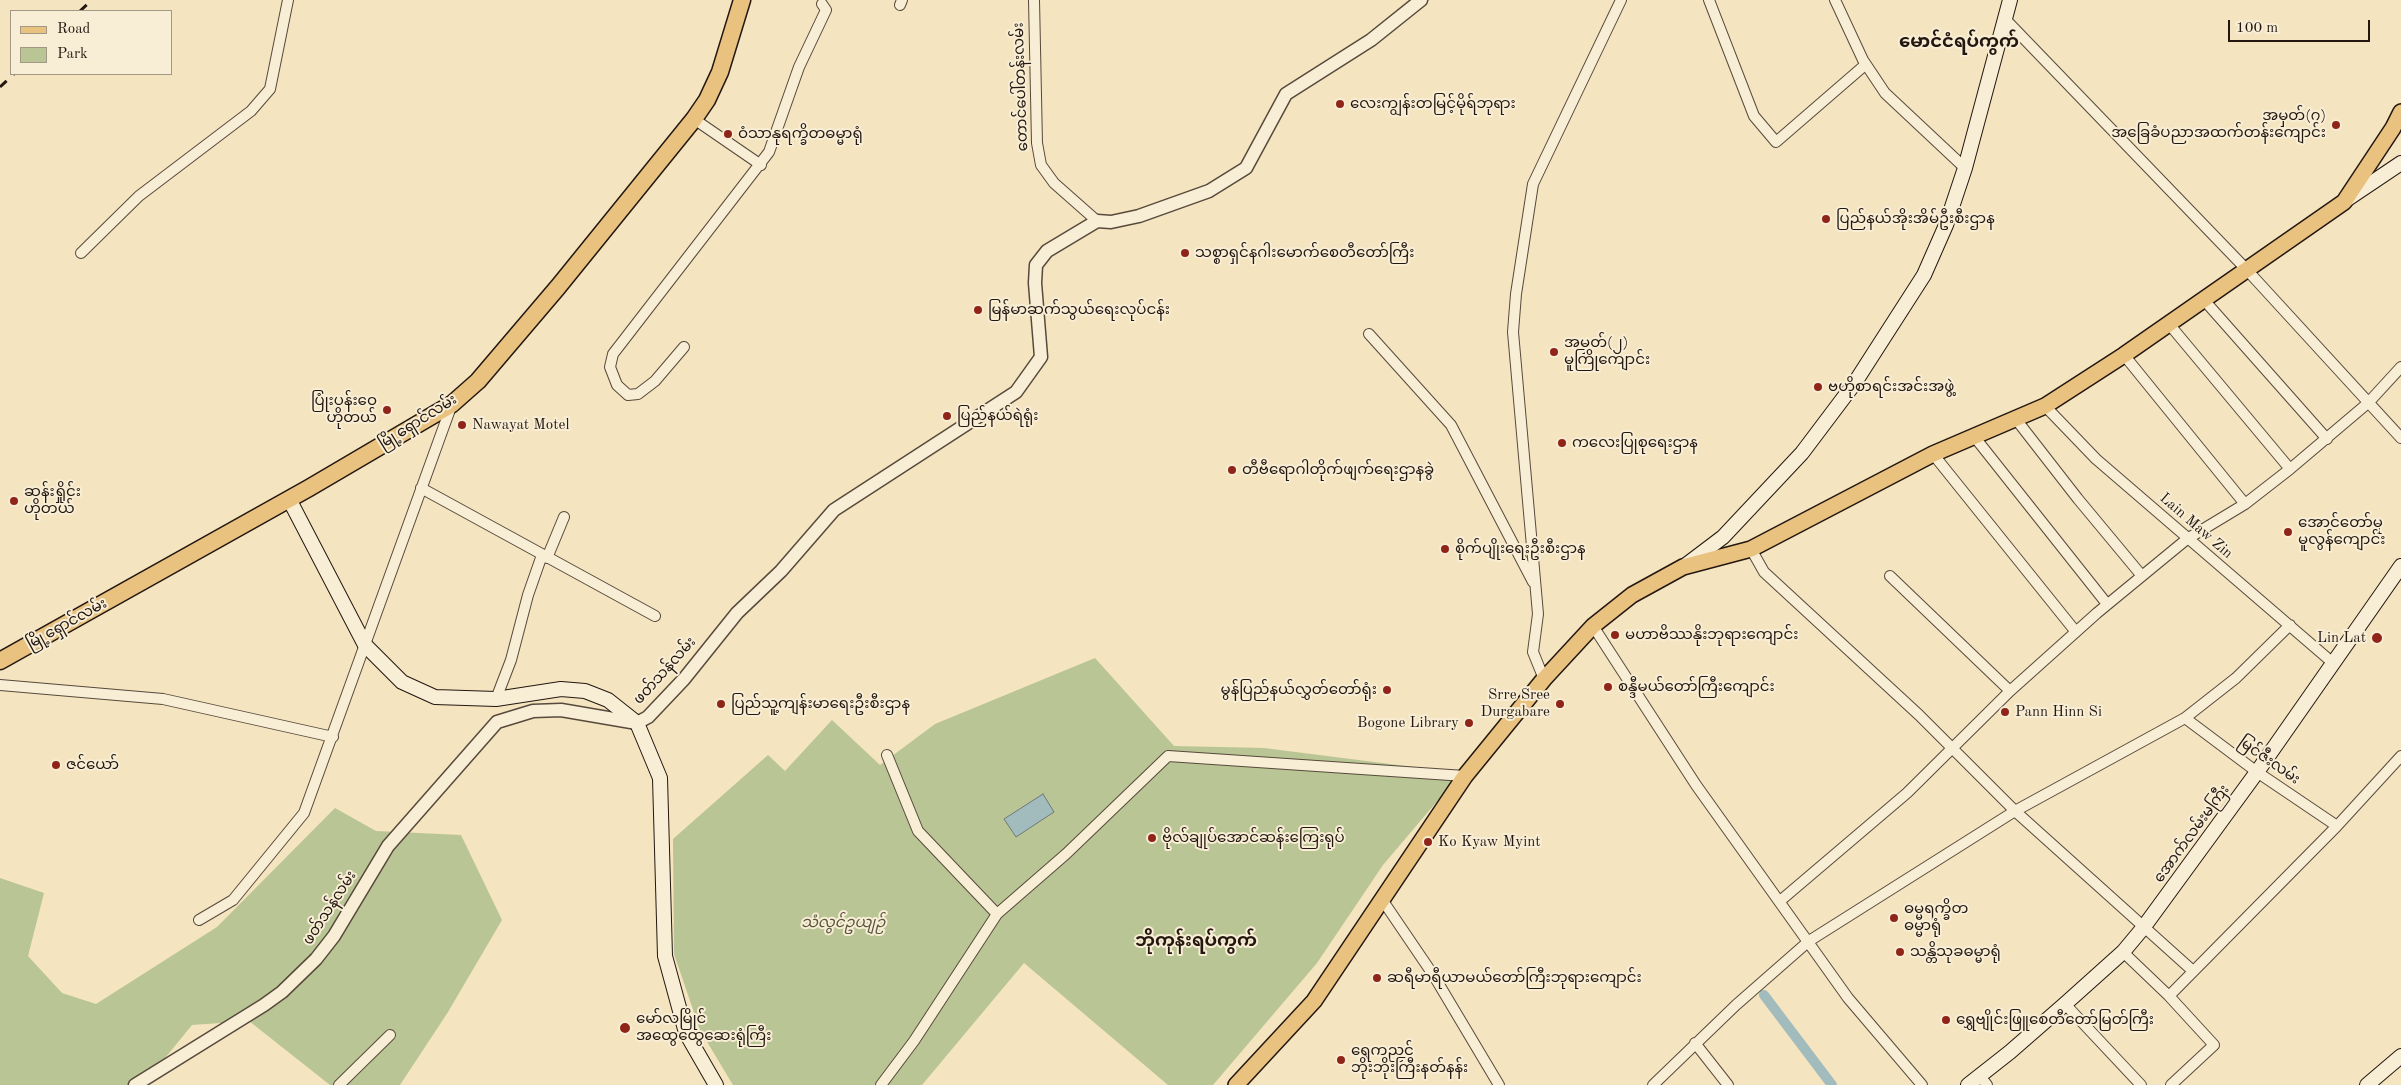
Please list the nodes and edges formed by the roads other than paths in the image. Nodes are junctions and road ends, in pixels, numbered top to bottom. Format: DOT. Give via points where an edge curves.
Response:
graph roads {
  1 [pos="288,0"];
  2 [pos="742,0"];
  3 [pos="1034,0"];
  4 [pos="1421,0"];
  5 [pos="1621,0"];
  6 [pos="1709,0"];
  7 [pos="1835,0"];
  8 [pos="2010,0"];
  9 [pos="822,4"];
  10 [pos="2006,20"];
  11 [pos="1865,65"];
  12 [pos="2401,112"];
  13 [pos="694,119"];
  14 [pos="2401,163"];
  15 [pos="761,165"];
  16 [pos="1964,168"];
  17 [pos="2344,202"];
  18 [pos="1097,221"];
  19 [pos="81,254"];
  20 [pos="2247,270"];
  21 [pos="2204,300"];
  22 [pos="2169,324"];
  23 [pos="1369,334"];
  24 [pos="684,347"];
  25 [pos="2124,355"];
  26 [pos="2401,367"];
  27 [pos="2368,402"];
  28 [pos="452,404"];
  29 [pos="2045,406"];
  30 [pos="2015,418"];
  31 [pos="1973,435"];
  32 [pos="2401,438"];
  33 [pos="2327,439"];
  34 [pos="1933,454"];
  35 [pos="2290,469"];
  36 [pos="421,488"];
  37 [pos="289,499"];
  38 [pos="2245,504"];
  39 [pos="564,517"];
  40 [pos="2187,539"];
  41 [pos="1751,549"];
  42 [pos="544,557"];
  43 [pos="2401,566"];
  44 [pos="1684,567"];
  45 [pos="1890,576"];
  46 [pos="2142,576"];
  47 [pos="1535,585"];
  48 [pos="2107,604"];
  49 [pos="655,616"];
  50 [pos="2290,625"];
  51 [pos="1592,626"];
  52 [pos="2076,632"];
  53 [pos="364,645"];
  54 [pos="0,662"];
  55 [pos="2332,663"];
  56 [pos="1544,679"];
  57 [pos="0,685"];
  58 [pos="2010,691"];
  59 [pos="496,699"];
  60 [pos="2185,718"];
  61 [pos="637,723"];
  62 [pos="333,737"];
  63 [pos="1953,749"];
  64 [pos="887,754"];
  65 [pos="2401,756"];
  66 [pos="2257,772"];
  67 [pos="1465,776"];
  68 [pos="2015,811"];
  69 [pos="2337,826"];
  70 [pos="1381,898"];
  71 [pos="1780,901"];
  72 [pos="997,914"];
  73 [pos="199,920"];
  74 [pos="2144,928"];
  75 [pos="1809,941"];
  76 [pos="2123,952"];
  77 [pos="2193,971"];
  78 [pos="2169,996"];
  79 [pos="2065,1004"];
  80 [pos="390,1035"];
  81 [pos="1695,1043"];
  82 [pos="2401,1056"];
  83 [pos="1983,1080"];
  84 [pos="135,1085"];
  85 [pos="339,1085"];
  86 [pos="716,1085"];
  87 [pos="881,1085"];
  88 [pos="1236,1085"];
  89 [pos="1498,1085"];
  90 [pos="1653,1085"];
  91 [pos="1728,1085"];
  92 [pos="1922,1085"];
  93 [pos="1968,1085"];
  94 [pos="2141,1085"];
  95 [pos="2171,1085"];
  96 [pos="2367,1085"];
  1 -- 19 [label="street" via="270,89 251,111 139,196"];
  2 -- 13 [label="highway, မြို့ရှောင်လမ်း" via="720,72"];
  3 -- 18 [label="street, တောင်ပေါ်တန်းလမ်း" via="1036,130 1041,165 1054,183"];
  4 -- 18 [label="street" via="1371,40 1286,94 1246,168 1209,190 1139,216 1111,222"];
  5 -- 47 [label="street" via="1534,184 1516,294 1513,332"];
  6 -- 11 [label="street" via="1754,116 1776,142"];
  7 -- 11 [label="street"];
  8 -- 10 [label="main road"];
  9 -- 15 [label="street" via="826,10"];
  10 -- 16 [label="main road"];
  10 -- 20 [label="street"];
  11 -- 16 [label="street" via="1885,93"];
  12 -- 17 [label="main road"];
  13 -- 15 [label="street"];
  13 -- 28 [label="highway, မြို့ရှောင်လမ်း" via="558,287 478,381"];
  14 -- 17 [label="main road"];
  15 -- 24 [label="street" via="613,354 610,367 617,385 628,396 638,394 655,381"];
  16 -- 44 [label="main road" via="1946,225 1924,275 1854,384 1802,453 1723,537"];
  17 -- 20 [label="main road"];
  18 -- 61 [label="street, ဖတ်သန်လမ်း" via="1047,251 1036,265 1034,283 1040,357 1016,392 834,510 781,571 737,614 684,679"];
  20 -- 21 [label="main road"];
  20 -- 27 [label="street"];
  21 -- 22 [label="main road"];
  21 -- 33 [label="street"];
  22 -- 25 [label="main road"];
  22 -- 35 [label="street"];
  23 -- 47 [label="street" via="1452,425"];
  25 -- 29 [label="main road"];
  25 -- 38 [label="street"];
  26 -- 27 [label="street"];
  27 -- 32 [label="street"];
  27 -- 33 [label="street"];
  28 -- 36 [label="street"];
  28 -- 37 [label="highway, မြို့ရှောင်လမ်း"];
  29 -- 30 [label="main road"];
  29 -- 40 [label="street, Lain Maw Zin" via="2096,459"];
  30 -- 31 [label="main road"];
  30 -- 46 [label="street"];
  31 -- 34 [label="main road"];
  31 -- 48 [label="street"];
  33 -- 35 [label="street"];
  34 -- 41 [label="main road"];
  34 -- 52 [label="street"];
  35 -- 38 [label="street"];
  36 -- 42 [label="street"];
  36 -- 53 [label="street"];
  37 -- 53 [label="main road"];
  37 -- 54 [label="highway, မြို့ရှောင်လမ်း"];
  38 -- 40 [label="street"];
  39 -- 42 [label="street"];
  40 -- 46 [label="street"];
  40 -- 50 [label="street, Lain Maw Zin"];
  41 -- 44 [label="main road"];
  41 -- 63 [label="street" via="1764,572"];
  42 -- 49 [label="street"];
  42 -- 59 [label="street" via="528,595 511,660"];
  43 -- 55 [label="main road, အောက်လမ်းမကြီး"];
  44 -- 51 [label="main road" via="1632,595"];
  45 -- 58 [label="street"];
  46 -- 48 [label="street"];
  47 -- 56 [label="street" via="1538,614 1533,652"];
  48 -- 52 [label="street"];
  50 -- 55 [label="street, Lain Maw Zin"];
  50 -- 60 [label="street" via="2236,678"];
  51 -- 56 [label="main road"];
  51 -- 71 [label="street" via="1696,785"];
  52 -- 58 [label="street"];
  53 -- 59 [label="main road" via="402,682 435,697"];
  53 -- 62 [label="street"];
  55 -- 66 [label="main road, အောက်လမ်းမကြီး"];
  56 -- 67 [label="main road"];
  57 -- 62 [label="street" via="163,698"];
  58 -- 63 [label="street"];
  59 -- 61 [label="main road" via="561,689 586,691 608,700"];
  60 -- 66 [label="street, မြင်ဇီးလမ်း"];
  60 -- 68 [label="street"];
  61 -- 84 [label="street, ဖတ်သန်လမ်း" via="561,710 533,710 496,722 388,846 334,936 316,959 264,1005"];
  61 -- 86 [label="main road" via="660,778 665,956 686,1033"];
  62 -- 73 [label="street" via="304,813 233,900"];
  63 -- 68 [label="street"];
  63 -- 71 [label="street" via="1907,793"];
  64 -- 72 [label="street" via="918,831"];
  65 -- 69 [label="street"];
  66 -- 69 [label="street, မြင်ဇီးလမ်း"];
  66 -- 74 [label="main road, အောက်လမ်းမကြီး"];
  67 -- 70 [label="main road"];
  67 -- 72 [label="street" via="1168,756 1066,854"];
  68 -- 74 [label="street"];
  68 -- 75 [label="street"];
  69 -- 77 [label="street"];
  70 -- 88 [label="main road" via="1314,1001"];
  70 -- 89 [label="street" via="1434,976"];
  71 -- 75 [label="street"];
  72 -- 87 [label="street" via="914,1041"];
  74 -- 76 [label="main road, အောက်လမ်းမကြီး"];
  74 -- 77 [label="street"];
  75 -- 81 [label="street"];
  75 -- 92 [label="street" via="1848,998"];
  76 -- 78 [label="street"];
  76 -- 79 [label="main road, အောက်လမ်းမကြီး"];
  77 -- 78 [label="street"];
  78 -- 95 [label="street" via="2214,1045"];
  79 -- 83 [label="main road, အောက်လမ်းမကြီး"];
  79 -- 94 [label="street"];
  80 -- 85 [label="street"];
  81 -- 90 [label="street"];
  81 -- 91 [label="street"];
  82 -- 96 [label="main road"];
  83 -- 93 [label="main road, အောက်လမ်းမကြီး"];
}
